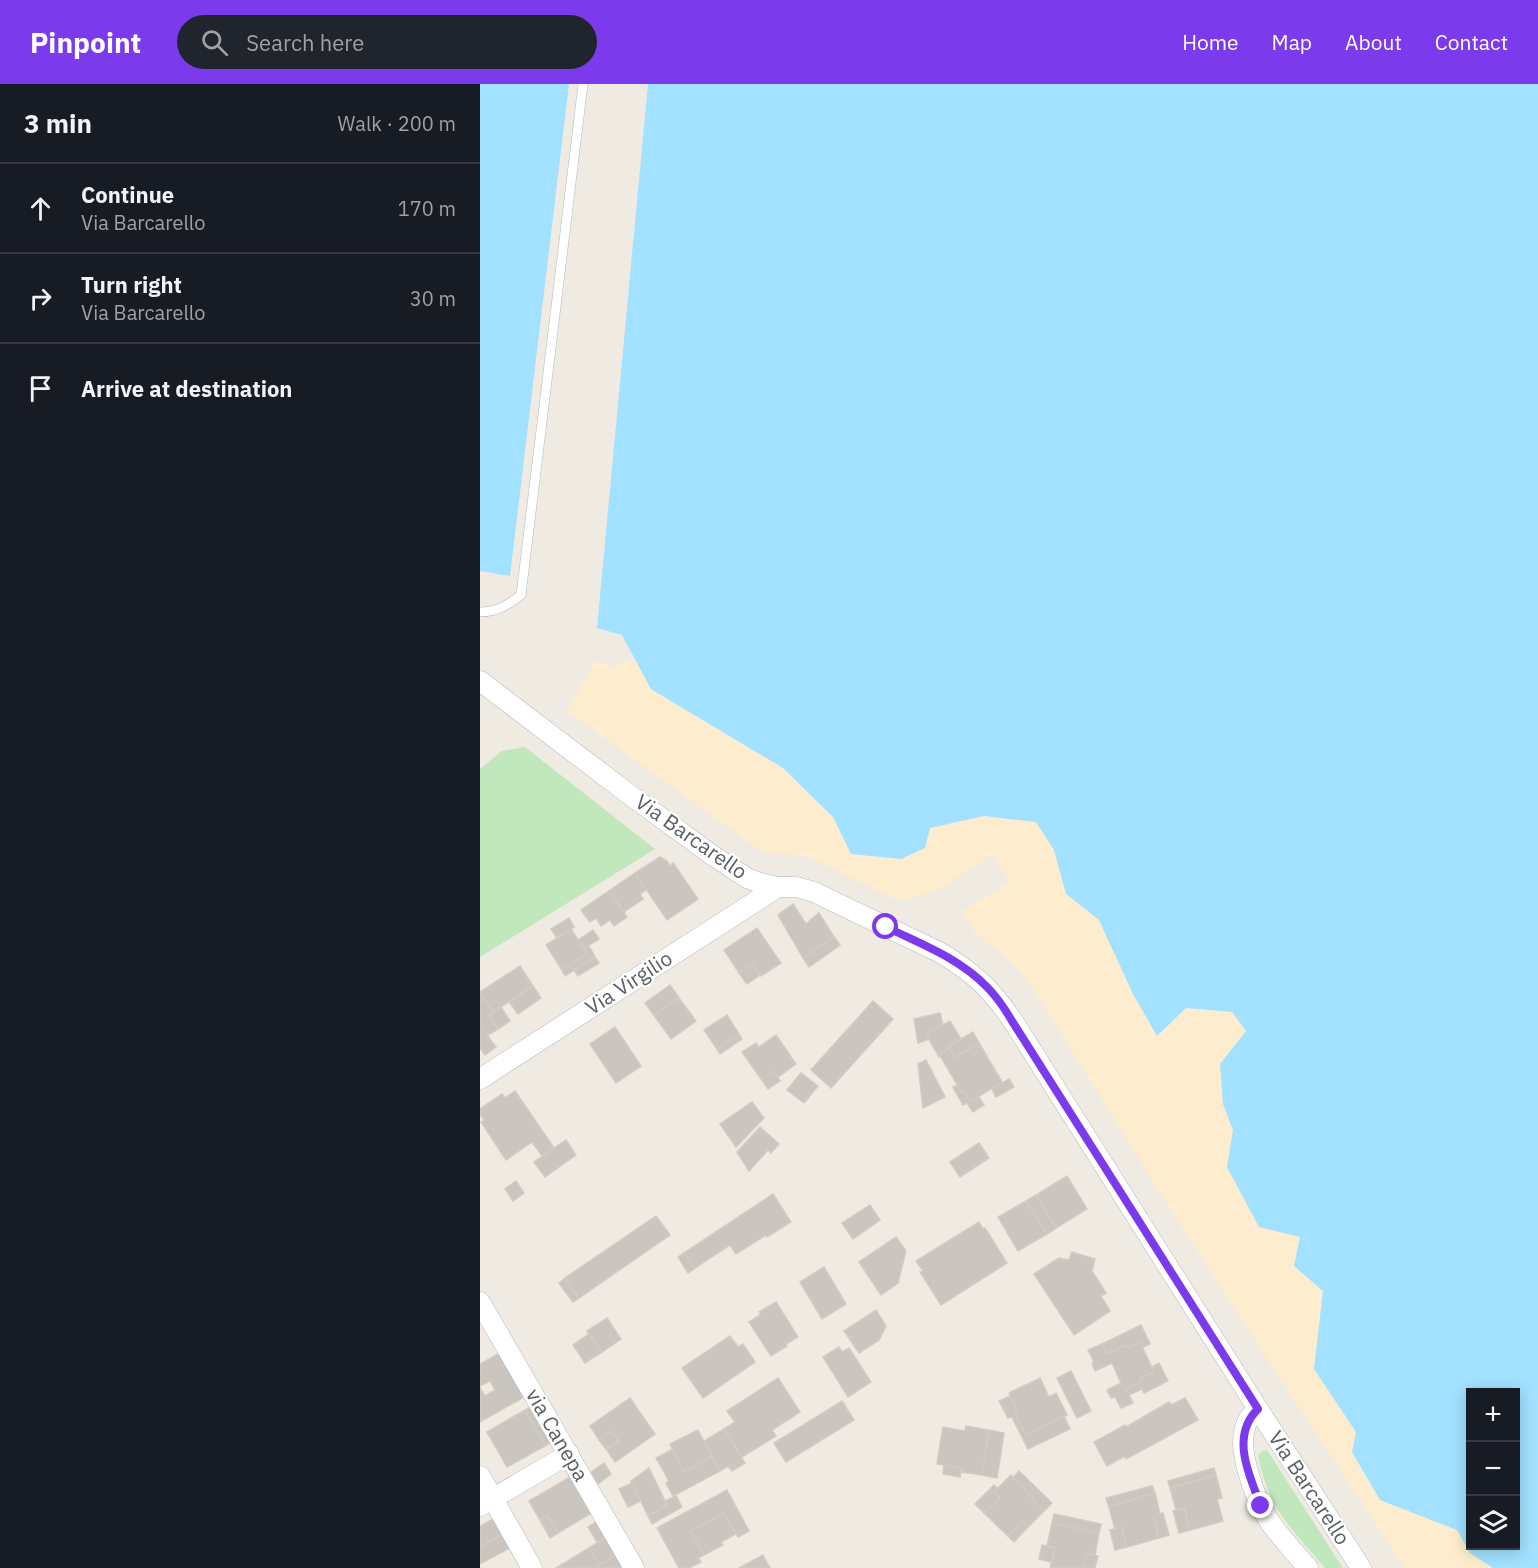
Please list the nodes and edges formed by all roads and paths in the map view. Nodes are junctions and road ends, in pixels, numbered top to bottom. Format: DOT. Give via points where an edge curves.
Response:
graph roads {
  1 [pos="583,84"];
  2 [pos="480,612"];
  3 [pos="480,681"];
  4 [pos="778,887"];
  5 [pos="480,1079"];
  6 [pos="480,1302"];
  7 [pos="1258,1409"];
  8 [pos="569,1454"];
  9 [pos="480,1476"];
  10 [pos="487,1502"];
  11 [pos="532,1568"];
  12 [pos="634,1568"];
  13 [pos="1308,1568"];
  14 [pos="1361,1568"];
  1 -- 2 [label="lane" via="521,595 506,607"];
  3 -- 4 [label="street, Via Barcarello" via="712,855 747,878"];
  4 -- 5 [label="street, Via Virgilio"];
  4 -- 7 [label="street, Via Barcarello" via="809,890 866,917 941,953 987,987"];
  6 -- 8 [label="street, via Canepa"];
  7 -- 13 [label="street, Via Barcarello" via="1244,1429 1242,1447 1253,1486 1271,1524"];
  7 -- 14 [label="street, Via Barcarello"];
  8 -- 10 [label="street"];
  8 -- 12 [label="street, via Canepa"];
  9 -- 10 [label="street"];
  10 -- 11 [label="street"];
}
